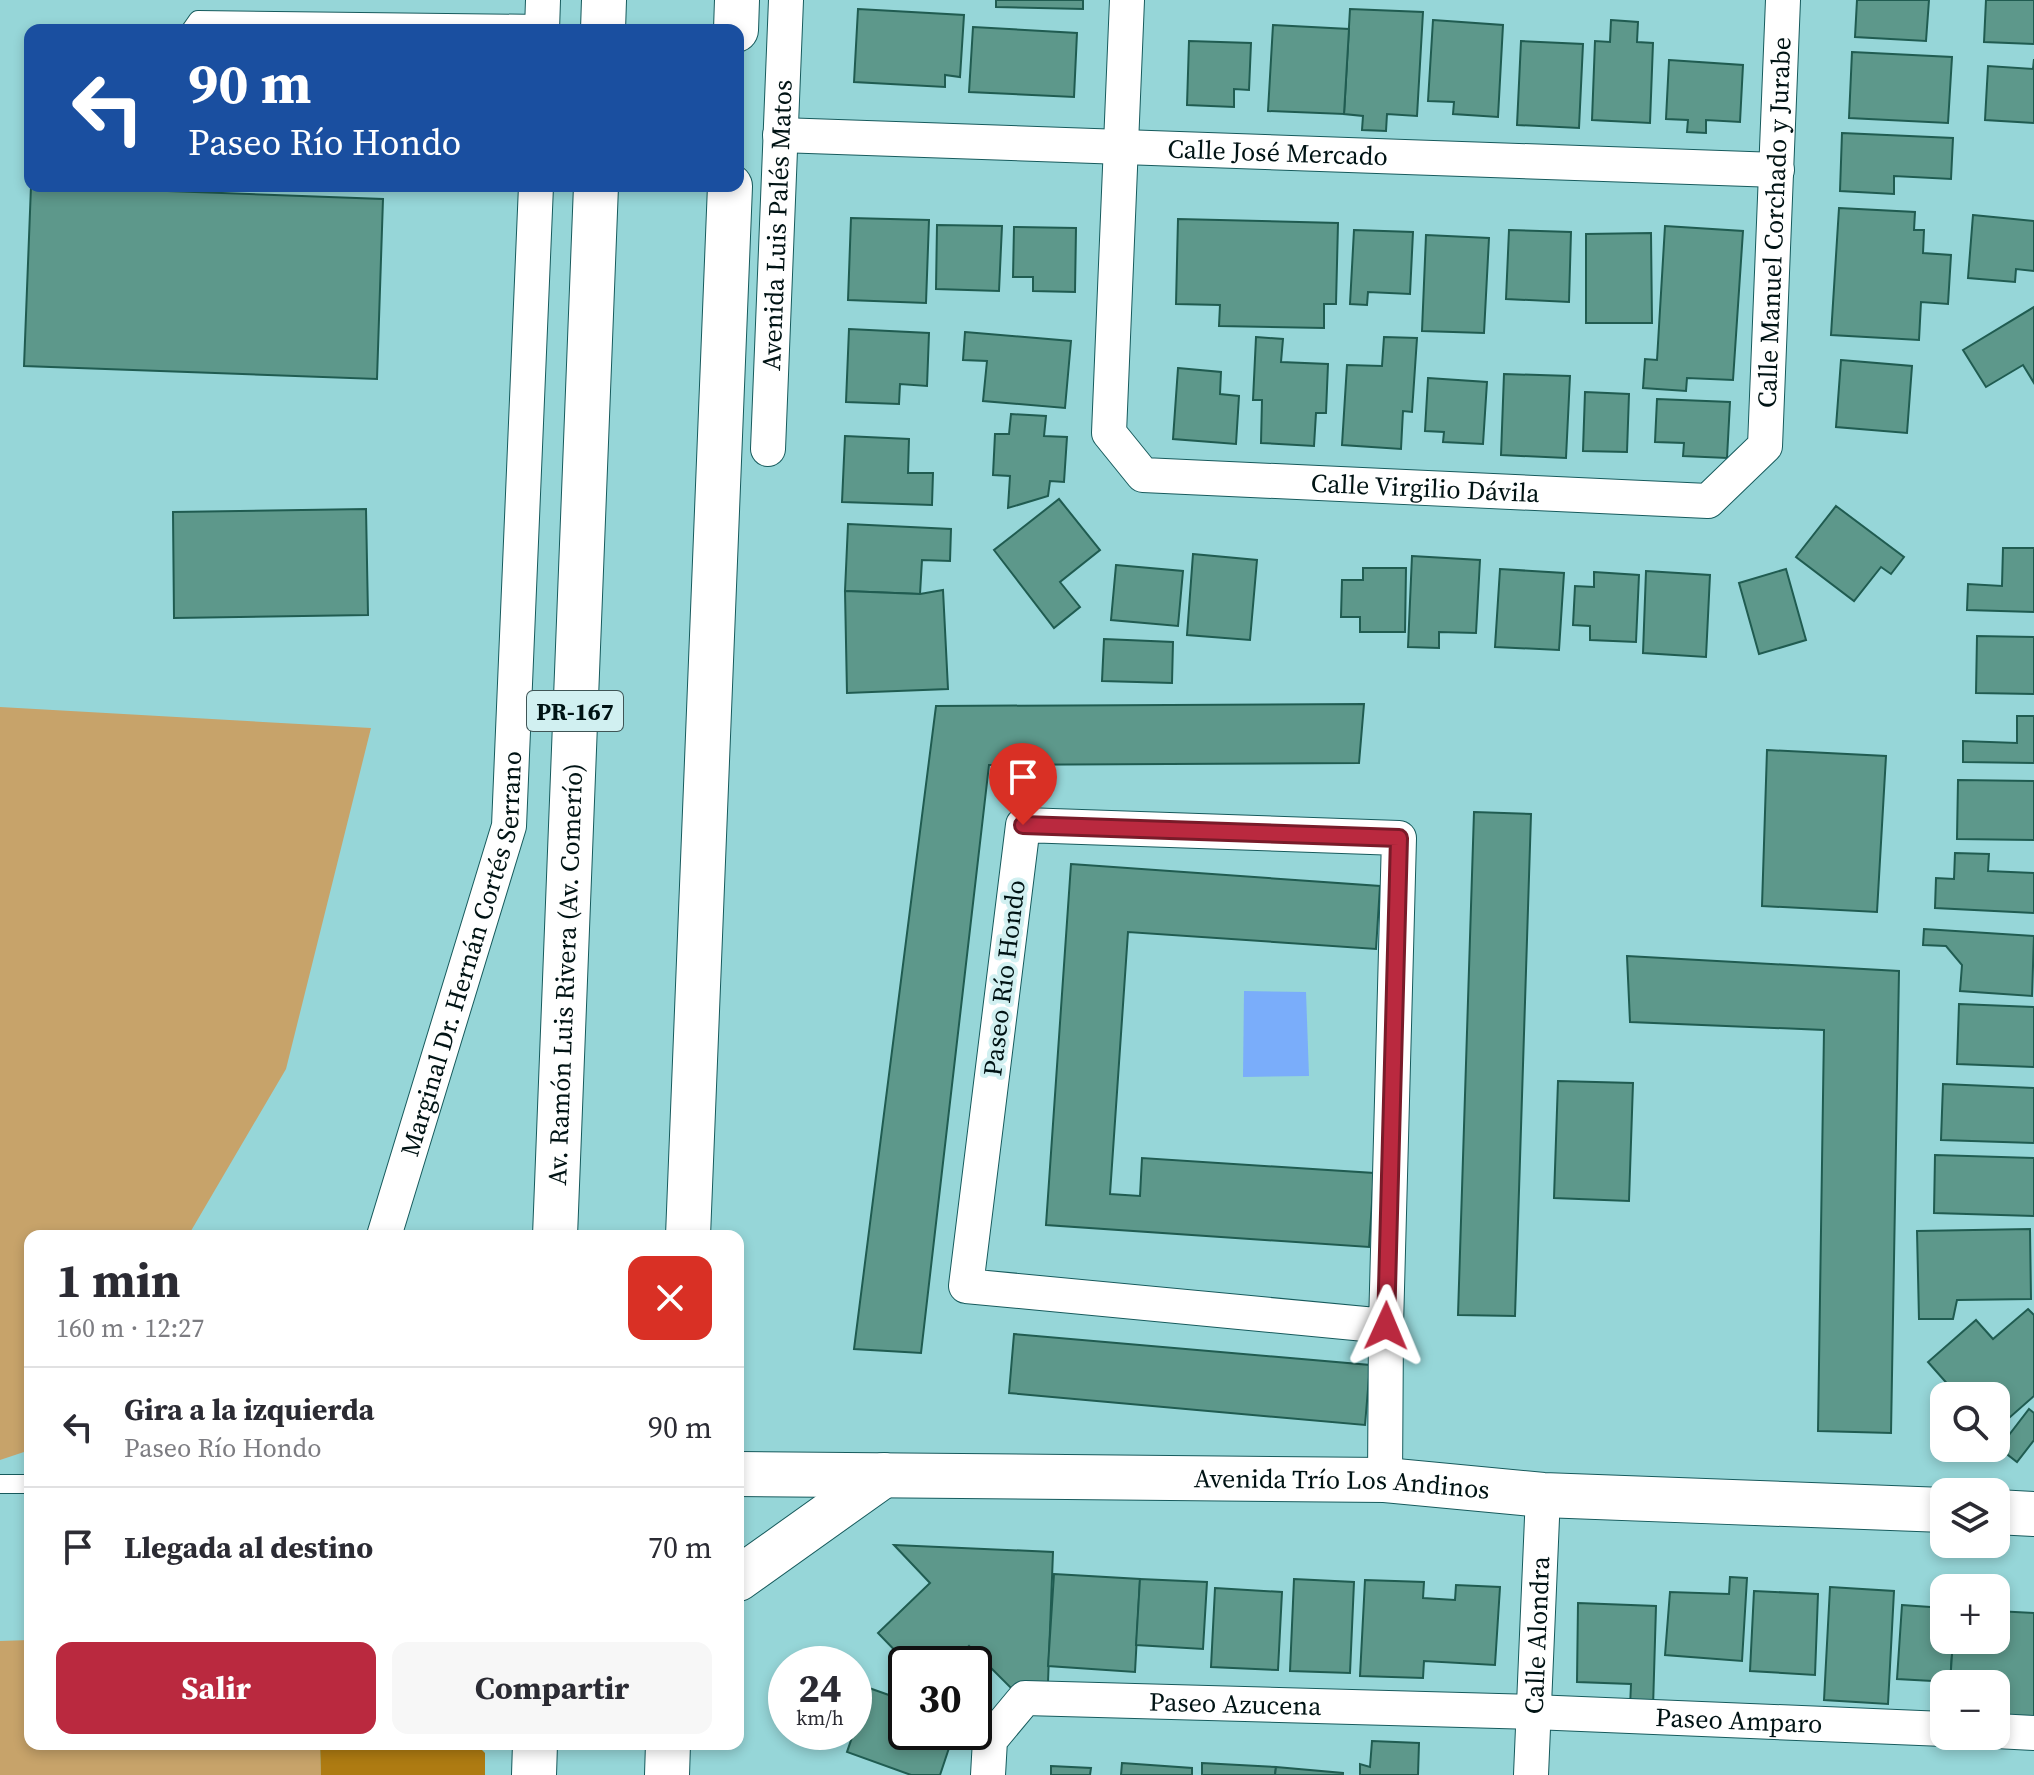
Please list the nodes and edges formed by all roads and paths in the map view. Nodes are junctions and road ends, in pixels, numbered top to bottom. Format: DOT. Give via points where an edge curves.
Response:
graph roads {
  1 [pos="604,0"];
  2 [pos="737,0"];
  3 [pos="786,0"];
  4 [pos="1127,0"];
  5 [pos="1783,0"];
  6 [pos="543,18"];
  7 [pos="195,24"];
  8 [pos="363,24"];
  9 [pos="470,24"];
  10 [pos="603,24"];
  11 [pos="736,24"];
  12 [pos="780,135"];
  13 [pos="1121,146"];
  14 [pos="1777,170"];
  15 [pos="536,192"];
  16 [pos="596,192"];
  17 [pos="730,192"];
  18 [pos="1765,446"];
  19 [pos="768,449"];
  20 [pos="386,1230"];
  21 [pos="555,1230"];
  22 [pos="688,1230"];
  23 [pos="1386,1326"];
  24 [pos="744,1474"];
  25 [pos="884,1475"];
  26 [pos="1385,1480"];
  27 [pos="0,1484"];
  28 [pos="24,1484"];
  29 [pos="1543,1495"];
  30 [pos="1930,1509"];
  31 [pos="2010,1513"];
  32 [pos="2034,1514"];
  33 [pos="744,1575"];
  34 [pos="1533,1712"];
  35 [pos="1930,1728"];
  36 [pos="2010,1732"];
  37 [pos="2034,1733"];
  38 [pos="535,1750"];
  39 [pos="534,1775"];
  40 [pos="988,1775"];
  41 [pos="1531,1775"];
  1 -- 10 [label="main road"];
  2 -- 11 [label="main road"];
  3 -- 12 [label="street, Avenida Luis Palés Matos"];
  4 -- 13 [label="street"];
  5 -- 14 [label="street, Calle Manuel Corchado y Jurabe"];
  6 -- 9 [label="lane"];
  7 -- 8 [label="lane"];
  12 -- 13 [label="street, Calle José Mercado"];
  12 -- 19 [label="street, Avenida Luis Palés Matos"];
  13 -- 14 [label="street, Calle José Mercado"];
  13 -- 18 [label="street, Calle Virgilio Dávila" via="1109,433 1143,475 1708,501"];
  14 -- 18 [label="street, Calle Manuel Corchado y Jurabe"];
  15 -- 20 [label="street, Marginal Dr. Hernán Cortés Serrano" via="509,826"];
  16 -- 21 [label="main road, Av. Ramón Luis Rivera (Av. Comerío) / PR-167"];
  17 -- 22 [label="main road"];
  23 -- 23 [label="street, Paseo Río Hondo" via="1399,838 1023,825 966,1286"];
  23 -- 26 [label="street"];
  24 -- 25 [label="main road, Avenida Trío Los Andinos"];
  25 -- 26 [label="main road, Avenida Trío Los Andinos"];
  25 -- 33 [label="main road"];
  26 -- 29 [label="main road, Avenida Trío Los Andinos"];
  27 -- 28 [label="lane"];
  29 -- 30 [label="main road, Avenida Trío Los Andinos"];
  29 -- 34 [label="street, Calle Alondra"];
  31 -- 32 [label="main road"];
  34 -- 35 [label="street, Paseo Amparo"];
  34 -- 40 [label="street, Paseo Azucena" via="1025,1698 990,1740"];
  34 -- 41 [label="street, Calle Alondra"];
  36 -- 37 [label="street"];
  38 -- 39 [label="main road"];
}
